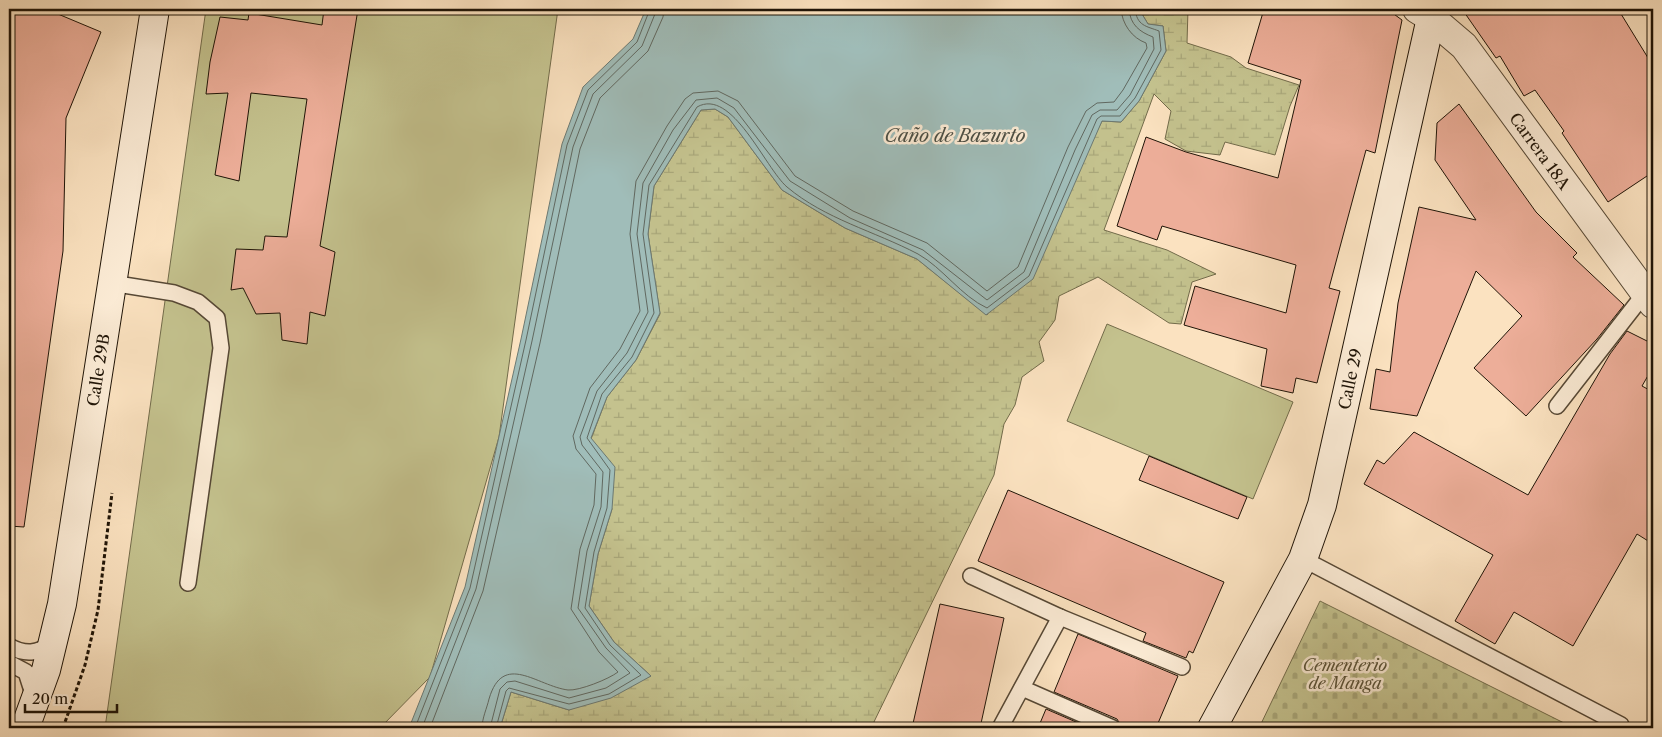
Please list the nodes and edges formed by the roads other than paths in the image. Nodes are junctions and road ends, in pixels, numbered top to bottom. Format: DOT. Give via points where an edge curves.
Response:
graph roads {
  1 [pos="155,9"];
  2 [pos="1427,11"];
  3 [pos="111,283"];
  4 [pos="1649,298"];
  5 [pos="1557,406"];
  6 [pos="1303,559"];
  7 [pos="971,576"];
  8 [pos="188,584"];
  9 [pos="1060,618"];
  10 [pos="54,642"];
  11 [pos="9,646"];
  12 [pos="9,662"];
  13 [pos="1182,667"];
  14 [pos="1022,688"];
  15 [pos="35,703"];
  16 [pos="1620,725"];
  17 [pos="25,728"];
  18 [pos="1000,728"];
  19 [pos="1113,728"];
  20 [pos="1212,728"];
  1 -- 3 [label="main road, Calle 29B"];
  2 -- 4 [label="main road, Carrera 18A" via="1464,46"];
  2 -- 6 [label="main road, Calle 29" via="1322,505"];
  3 -- 8 [label="lane" via="174,293 198,302 217,318 221,348"];
  3 -- 10 [label="main road, Calle 29B"];
  4 -- 5 [label="lane"];
  6 -- 16 [label="lane"];
  6 -- 20 [label="main road, Calle 29"];
  7 -- 9 [label="lane"];
  9 -- 13 [label="lane"];
  9 -- 14 [label="lane"];
  10 -- 11 [label="lane" via="34,653"];
  10 -- 15 [label="main road, Calle 29B"];
  12 -- 15 [label="lane" via="26,672"];
  14 -- 18 [label="lane"];
  14 -- 19 [label="lane"];
  15 -- 17 [label="main road, Calle 29B"];
}
